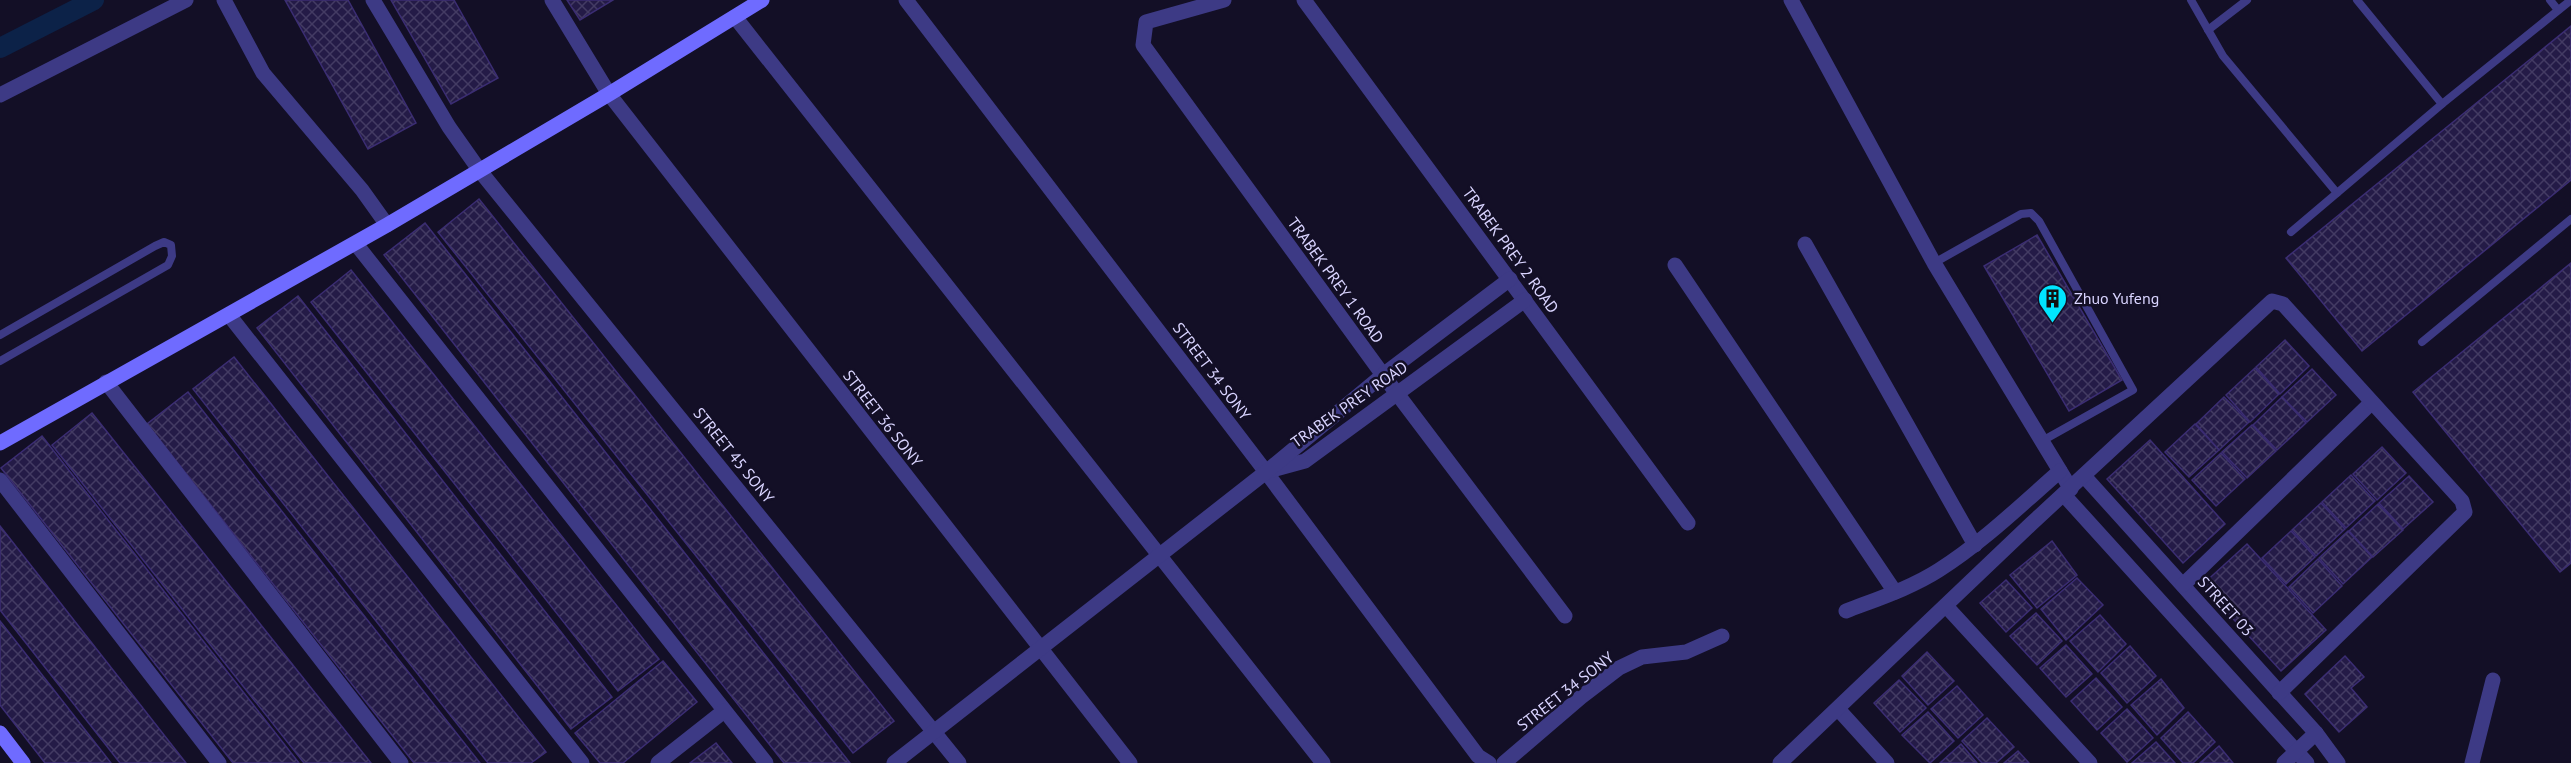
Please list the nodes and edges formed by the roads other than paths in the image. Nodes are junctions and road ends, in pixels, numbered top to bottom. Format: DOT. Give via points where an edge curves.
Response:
graph roads {
  1 [pos="186,0"];
  2 [pos="224,0"];
  3 [pos="373,0"];
  4 [pos="552,0"];
  5 [pos="762,0"];
  6 [pos="906,0"];
  7 [pos="1224,0"];
  8 [pos="1304,0"];
  9 [pos="1791,0"];
  10 [pos="2191,0"];
  11 [pos="2247,0"];
  12 [pos="2357,0"];
  13 [pos="2550,0"];
  14 [pos="2571,0"];
  15 [pos="2558,10"];
  16 [pos="735,17"];
  17 [pos="2208,30"];
  18 [pos="0,94"];
  19 [pos="609,94"];
  20 [pos="2442,104"];
  21 [pos="480,171"];
  22 [pos="2337,193"];
  23 [pos="2571,219"];
  24 [pos="387,225"];
  25 [pos="2291,232"];
  26 [pos="356,244"];
  27 [pos="1805,244"];
  28 [pos="1934,263"];
  29 [pos="1676,265"];
  30 [pos="1510,279"];
  31 [pos="1525,300"];
  32 [pos="229,315"];
  33 [pos="0,335"];
  34 [pos="2422,342"];
  35 [pos="0,361"];
  36 [pos="1383,375"];
  37 [pos="106,382"];
  38 [pos="1397,393"];
  39 [pos="2371,403"];
  40 [pos="2042,441"];
  41 [pos="0,443"];
  42 [pos="2060,471"];
  43 [pos="1266,472"];
  44 [pos="2084,476"];
  45 [pos="0,480"];
  46 [pos="2068,492"];
  47 [pos="1688,523"];
  48 [pos="1975,545"];
  49 [pos="1160,556"];
  50 [pos="2183,585"];
  51 [pos="1895,592"];
  52 [pos="1946,606"];
  53 [pos="1846,611"];
  54 [pos="1565,616"];
  55 [pos="1722,636"];
  56 [pos="1039,649"];
  57 [pos="2493,680"];
  58 [pos="2279,693"];
  59 [pos="1838,710"];
  60 [pos="724,711"];
  61 [pos="935,731"];
  62 [pos="2316,733"];
  63 [pos="0,734"];
  64 [pos="2297,751"];
  65 [pos="2333,760"];
  66 [pos="23,763"];
  67 [pos="219,763"];
  68 [pos="401,763"];
  69 [pos="582,763"];
  70 [pos="658,763"];
  71 [pos="766,763"];
  72 [pos="894,763"];
  73 [pos="959,763"];
  74 [pos="1130,763"];
  75 [pos="1323,763"];
  76 [pos="1489,763"];
  77 [pos="1504,763"];
  78 [pos="1780,763"];
  79 [pos="1887,763"];
  80 [pos="2090,763"];
  81 [pos="2284,763"];
  82 [pos="2307,763"];
  83 [pos="2472,763"];
  1 -- 18 [label="street"];
  2 -- 24 [label="street" via="263,73"];
  3 -- 21 [label="street, STREET 45 SONY"];
  4 -- 19 [label="street, STREET 36 SONY"];
  5 -- 16 [label="street"];
  6 -- 43 [label="street, STREET 34 SONY"];
  7 -- 36 [label="street, TRABEK PREY 1 ROAD" via="1146,22 1143,45"];
  8 -- 30 [label="street, TRABEK PREY 2 ROAD"];
  9 -- 28 [label="street"];
  10 -- 17 [label="lane"];
  11 -- 17 [label="lane"];
  12 -- 20 [label="lane"];
  13 -- 15 [label="lane"];
  14 -- 15 [label="lane"];
  15 -- 20 [label="lane"];
  16 -- 19 [label="street"];
  16 -- 49 [label="street"];
  17 -- 22 [label="lane" via="2223,56"];
  19 -- 21 [label="street"];
  19 -- 56 [label="street, STREET 36 SONY"];
  20 -- 22 [label="lane"];
  21 -- 24 [label="street"];
  21 -- 61 [label="street, STREET 45 SONY"];
  22 -- 25 [label="lane"];
  23 -- 34 [label="lane"];
  24 -- 26 [label="street"];
  26 -- 32 [label="street"];
  26 -- 60 [label="street"];
  27 -- 48 [label="street"];
  28 -- 40 [label="street"];
  28 -- 40 [label="lane" via="2021,214 2031,213 2039,221 2133,390"];
  29 -- 51 [label="street"];
  30 -- 31 [label="street, TRABEK PREY 2 ROAD"];
  30 -- 36 [label="street, TRABEK PREY ROAD"];
  31 -- 38 [label="street, TRABEK PREY ROAD"];
  31 -- 47 [label="street, TRABEK PREY 2 ROAD"];
  32 -- 37 [label="street"];
  32 -- 69 [label="street"];
  33 -- 35 [label="lane" via="155,246 164,242 171,245 168,265"];
  36 -- 38 [label="street, TRABEK PREY 1 ROAD"];
  36 -- 43 [label="street, TRABEK PREY ROAD"];
  37 -- 41 [label="street"];
  37 -- 68 [label="street"];
  38 -- 43 [label="street, TRABEK PREY ROAD" via="1305,461"];
  38 -- 54 [label="street, TRABEK PREY 1 ROAD"];
  39 -- 44 [label="street" via="2283,304 2272,301"];
  39 -- 50 [label="street"];
  39 -- 58 [label="street" via="2462,501 2464,512"];
  40 -- 42 [label="street"];
  42 -- 46 [label="street"];
  42 -- 48 [label="street"];
  43 -- 49 [label="street"];
  43 -- 76 [label="street, STREET 34 SONY" via="1478,756"];
  44 -- 46 [label="street"];
  44 -- 50 [label="street, STREET 03"];
  45 -- 67 [label="street"];
  46 -- 52 [label="street"];
  46 -- 64 [label="street"];
  48 -- 51 [label="street" via="1937,571"];
  49 -- 56 [label="street"];
  49 -- 75 [label="street"];
  50 -- 58 [label="street, STREET 03"];
  51 -- 53 [label="street"];
  52 -- 59 [label="street"];
  52 -- 80 [label="street"];
  55 -- 77 [label="street, STREET 34 SONY" via="1686,652 1642,657 1619,668"];
  56 -- 61 [label="street"];
  56 -- 74 [label="street, STREET 36 SONY"];
  57 -- 83 [label="street"];
  58 -- 62 [label="street, STREET 03"];
  59 -- 78 [label="street"];
  59 -- 79 [label="street"];
  60 -- 70 [label="street"];
  60 -- 71 [label="street"];
  61 -- 72 [label="street"];
  61 -- 73 [label="street, STREET 45 SONY"];
  62 -- 64 [label="street"];
  62 -- 65 [label="street, STREET 03"];
  63 -- 66 [label="street"];
  64 -- 81 [label="street"];
  64 -- 82 [label="street"];
}
